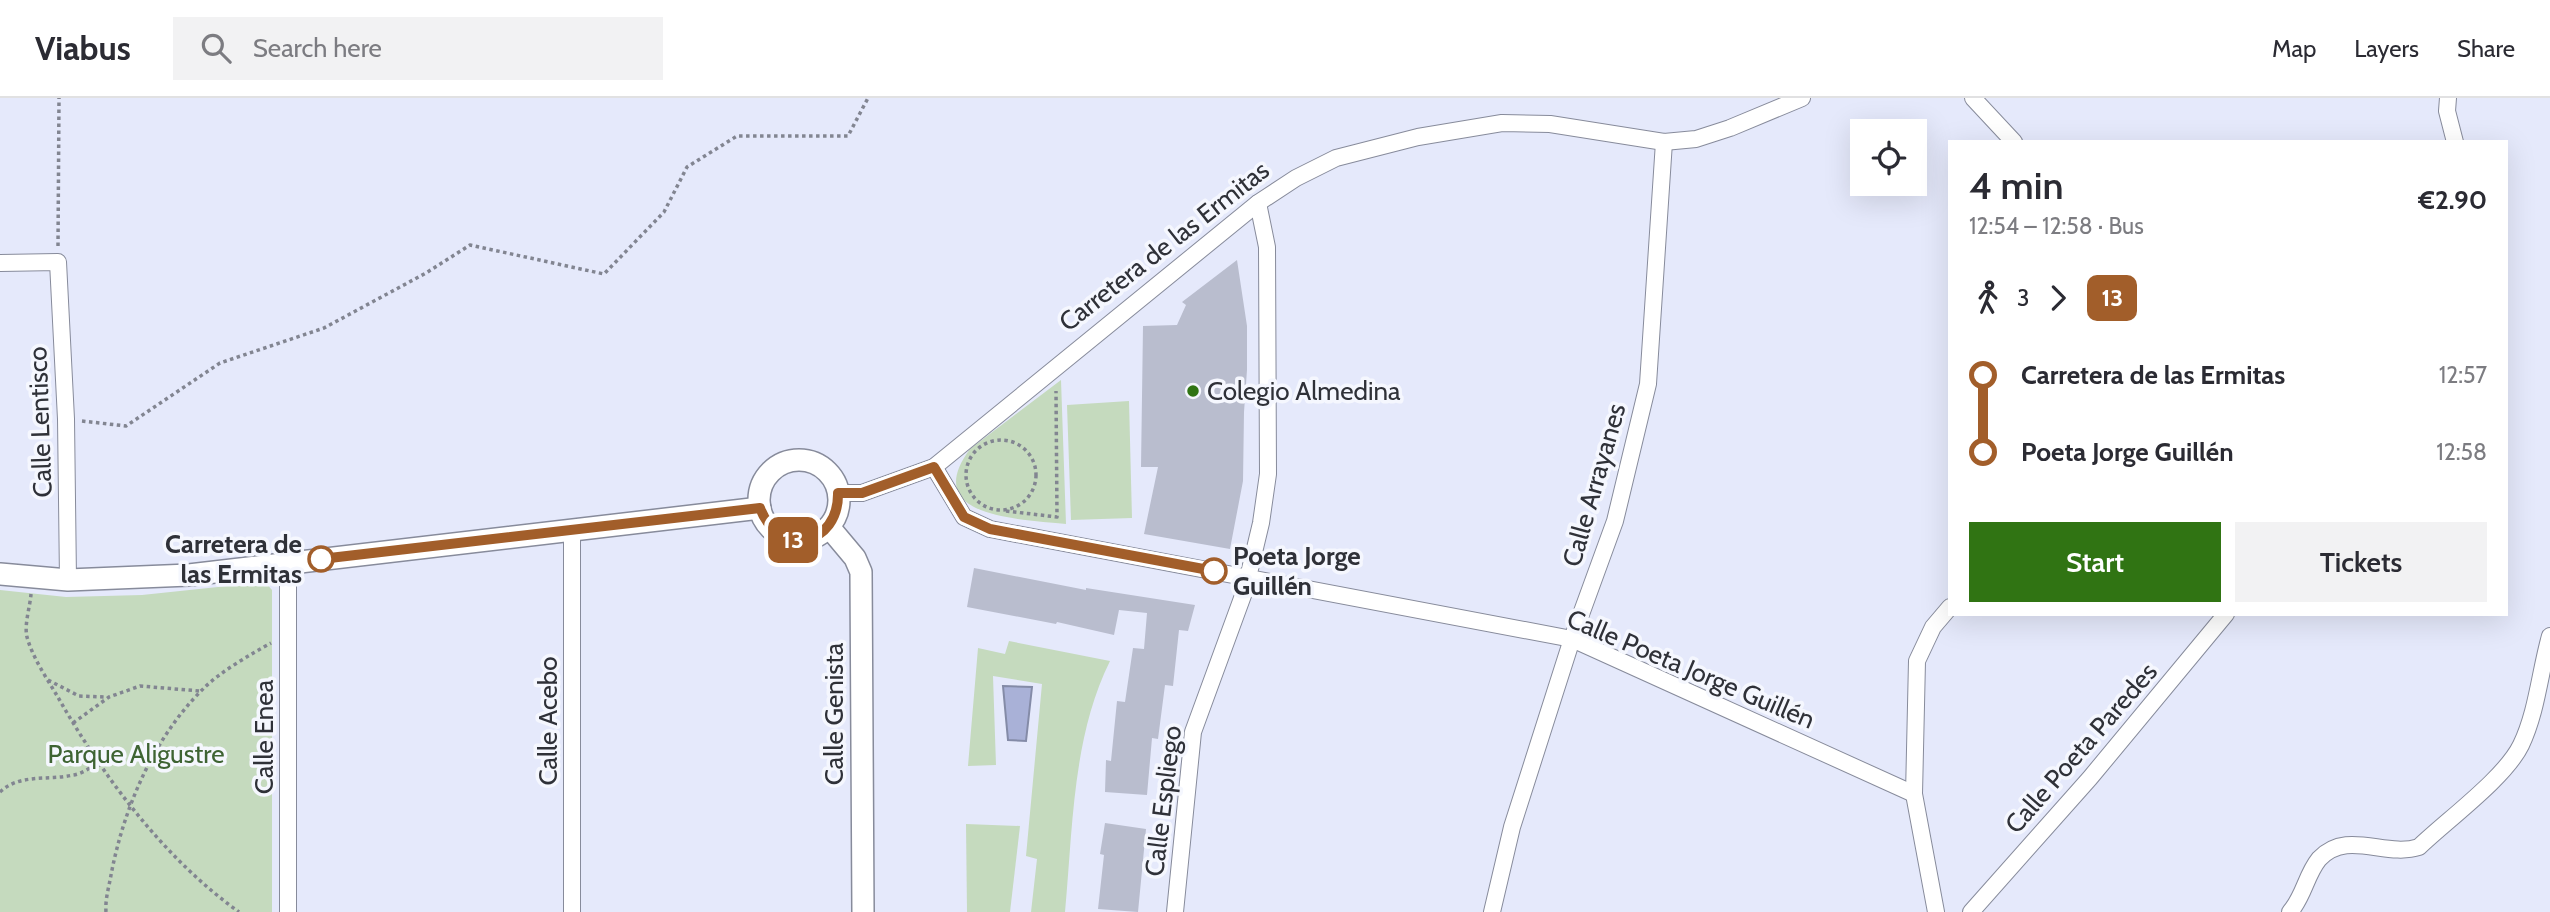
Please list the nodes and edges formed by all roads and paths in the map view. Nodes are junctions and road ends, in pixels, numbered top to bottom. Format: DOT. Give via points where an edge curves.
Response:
graph roads {
  1 [pos="58,98"];
  2 [pos="868,98"];
  3 [pos="1802,98"];
  4 [pos="1973,98"];
  5 [pos="2448,98"];
  6 [pos="2012,140"];
  7 [pos="2454,140"];
  8 [pos="1664,142"];
  9 [pos="1258,203"];
  10 [pos="0,262"];
  11 [pos="58,262"];
  12 [pos="1056,388"];
  13 [pos="66,419"];
  14 [pos="934,467"];
  15 [pos="838,493"];
  16 [pos="760,508"];
  17 [pos="999,510"];
  18 [pos="828,527"];
  19 [pos="572,529"];
  20 [pos="288,563"];
  21 [pos="0,574"];
  22 [pos="33,578"];
  23 [pos="1248,578"];
  24 [pos="68,580"];
  25 [pos="1948,609"];
  26 [pos="2223,616"];
  27 [pos="288,635"];
  28 [pos="2550,636"];
  29 [pos="1572,639"];
  30 [pos="48,680"];
  31 [pos="201,692"];
  32 [pos="108,697"];
  33 [pos="73,723"];
  34 [pos="98,763"];
  35 [pos="0,792"];
  36 [pos="1914,794"];
  37 [pos="130,803"];
  38 [pos="106,912"];
  39 [pos="239,912"];
  40 [pos="288,912"];
  41 [pos="572,912"];
  42 [pos="863,912"];
  43 [pos="1175,912"];
  44 [pos="1492,912"];
  45 [pos="1936,912"];
  46 [pos="1970,912"];
  47 [pos="2290,912"];
  1 -- 11 [label="path"];
  2 -- 13 [label="path" via="848,136 737,136 687,167 664,212 604,274 470,245 324,328 220,363 126,426"];
  3 -- 8 [label="street, Carretera de las Ermitas" via="1719,132"];
  4 -- 6 [label="street"];
  5 -- 7 [label="street"];
  8 -- 9 [label="street, Carretera de las Ermitas" via="1550,124 1502,123 1418,137 1336,158"];
  8 -- 29 [label="street, Calle Arrayanes" via="1648,384 1615,521"];
  9 -- 14 [label="street, Carretera de las Ermitas"];
  9 -- 23 [label="street, Calle Espliego" via="1267,247 1270,432 1261,523"];
  10 -- 11 [label="street"];
  11 -- 13 [label="street, Calle Lentisco"];
  12 -- 17 [label="path" via="1057,517"];
  13 -- 24 [label="street, Calle Lentisco"];
  14 -- 15 [label="street, Carretera de las Ermitas" via="862,493"];
  14 -- 23 [label="street, Calle Poeta Jorge Guillén" via="964,517 990,529"];
  15 -- 16 [label="street" via="816,464 792,461 770,473 763,483"];
  15 -- 18 [label="street" via="835,517"];
  16 -- 18 [label="street" via="764,520 782,537 807,540"];
  16 -- 19 [label="street"];
  17 -- 17 [label="path" via="1024,502 1036,483 1034,461 1009,440 977,449 966,470 971,494 989,509"];
  18 -- 42 [label="street, Calle Genista" via="861,572"];
  19 -- 20 [label="street"];
  19 -- 41 [label="street, Calle Acebo"];
  20 -- 24 [label="street" via="189,575"];
  20 -- 27 [label="street, Calle Enea"];
  21 -- 22 [label="street"];
  22 -- 24 [label="street"];
  22 -- 30 [label="path" via="27,635"];
  23 -- 29 [label="street, Calle Poeta Jorge Guillén"];
  23 -- 43 [label="street, Calle Espliego" via="1193,732"];
  25 -- 36 [label="street" via="1933,627 1917,661"];
  26 -- 46 [label="street, Calle Poeta Paredes" via="2090,778"];
  27 -- 31 [label="path" via="259,649"];
  27 -- 40 [label="street, Calle Enea"];
  28 -- 47 [label="street" via="2529,724 2521,746 2503,771 2419,847 2334,847 2310,872 2306,888"];
  29 -- 36 [label="street, Calle Poeta Jorge Guillén"];
  29 -- 44 [label="street, Calle Arrayanes" via="1512,827"];
  30 -- 32 [label="path" via="79,696"];
  30 -- 33 [label="path"];
  31 -- 32 [label="path" via="139,686"];
  31 -- 37 [label="path" via="172,724"];
  32 -- 33 [label="path"];
  33 -- 34 [label="path"];
  34 -- 35 [label="path" via="75,775 9,783"];
  34 -- 37 [label="path"];
  36 -- 45 [label="street"];
  37 -- 38 [label="path"];
  37 -- 39 [label="path" via="208,890"];
}
